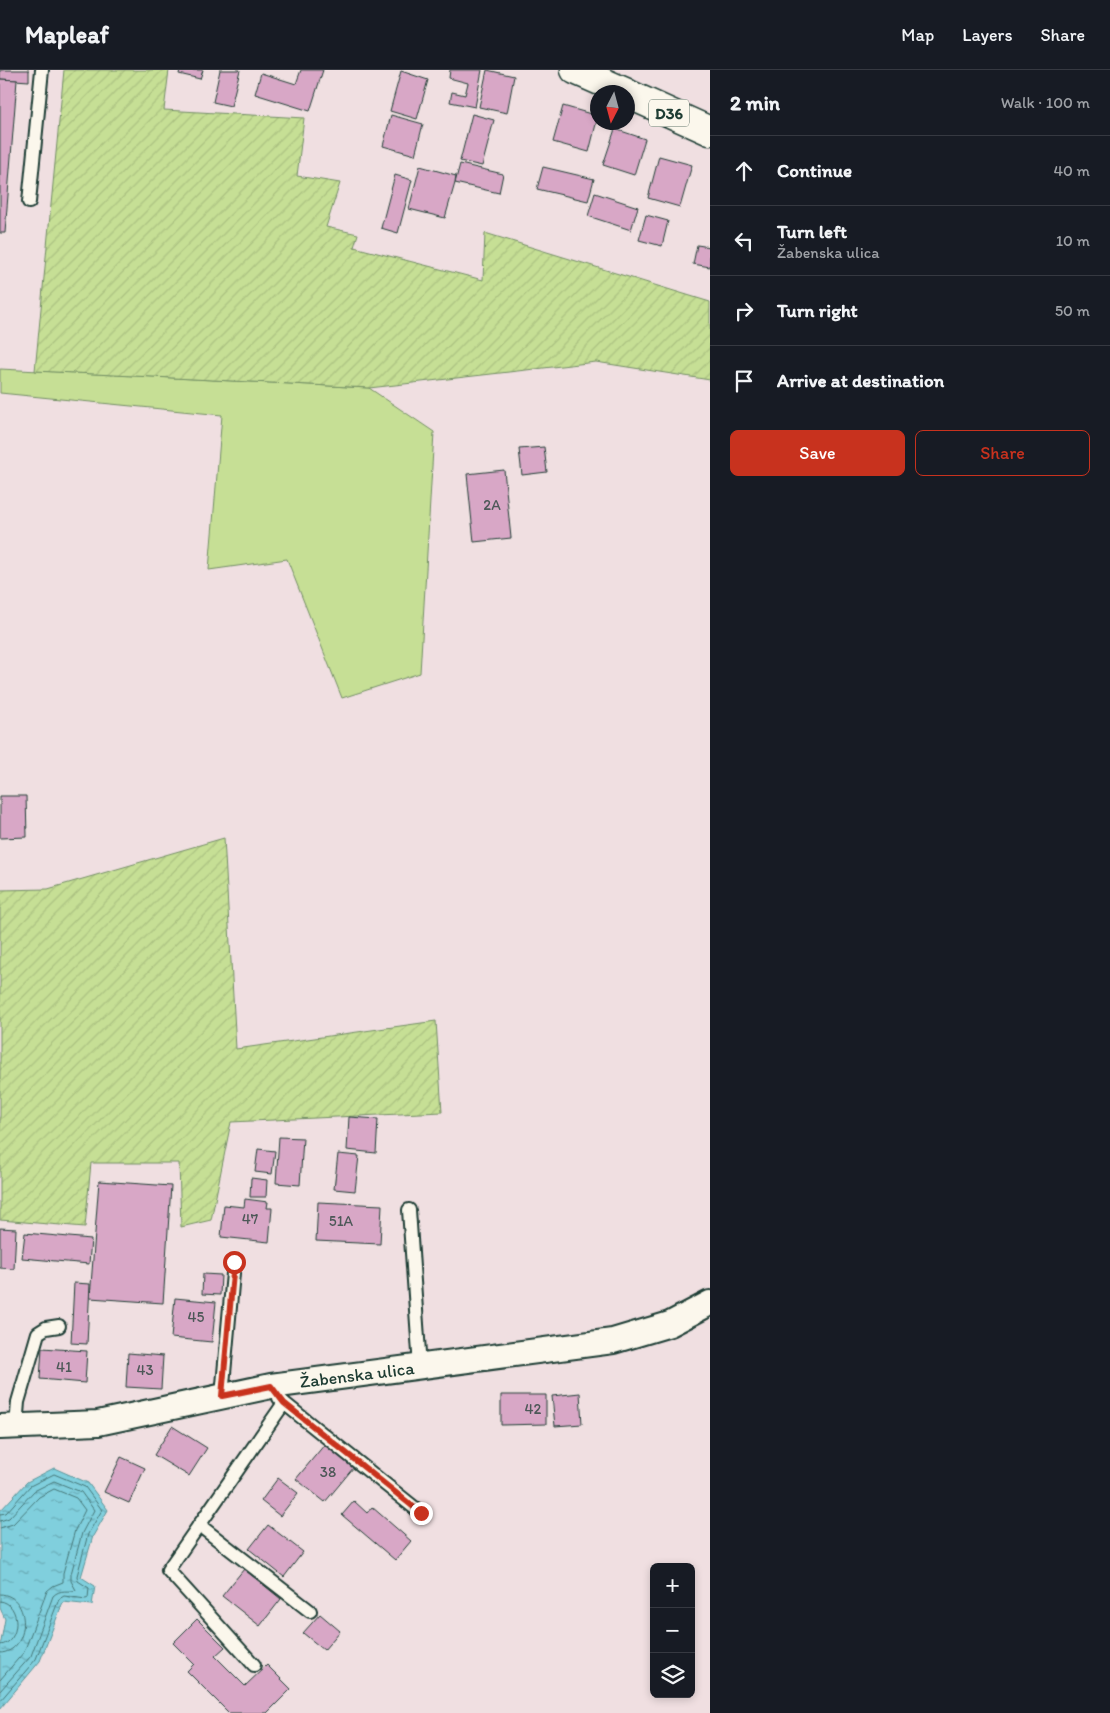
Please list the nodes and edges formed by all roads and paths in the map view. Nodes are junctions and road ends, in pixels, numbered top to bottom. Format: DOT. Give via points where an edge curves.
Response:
graph roads {
  1 [pos="42,70"];
  2 [pos="575,70"];
  3 [pos="608,85"];
  4 [pos="635,97"];
  5 [pos="710,132"];
  6 [pos="29,202"];
  7 [pos="409,1210"];
  8 [pos="234,1262"];
  9 [pos="710,1303"];
  10 [pos="59,1326"];
  11 [pos="420,1367"];
  12 [pos="277,1395"];
  13 [pos="222,1396"];
  14 [pos="8,1427"];
  15 [pos="421,1513"];
  16 [pos="200,1525"];
  17 [pos="310,1612"];
  18 [pos="254,1665"];
  1 -- 6 [label="lane"];
  2 -- 3 [label="main road, D36"];
  4 -- 5 [label="main road, D36"];
  7 -- 11 [label="lane"];
  8 -- 13 [label="lane"];
  9 -- 11 [label="street, Žabenska ulica" via="670,1324 614,1341"];
  10 -- 14 [label="lane" via="38,1333"];
  11 -- 12 [label="street, Žabenska ulica"];
  12 -- 13 [label="street, Žabenska ulica"];
  12 -- 15 [label="lane"];
  12 -- 16 [label="lane"];
  13 -- 14 [label="street, Žabenska ulica" via="98,1424"];
  16 -- 17 [label="lane"];
  16 -- 18 [label="lane" via="168,1570"];
}
